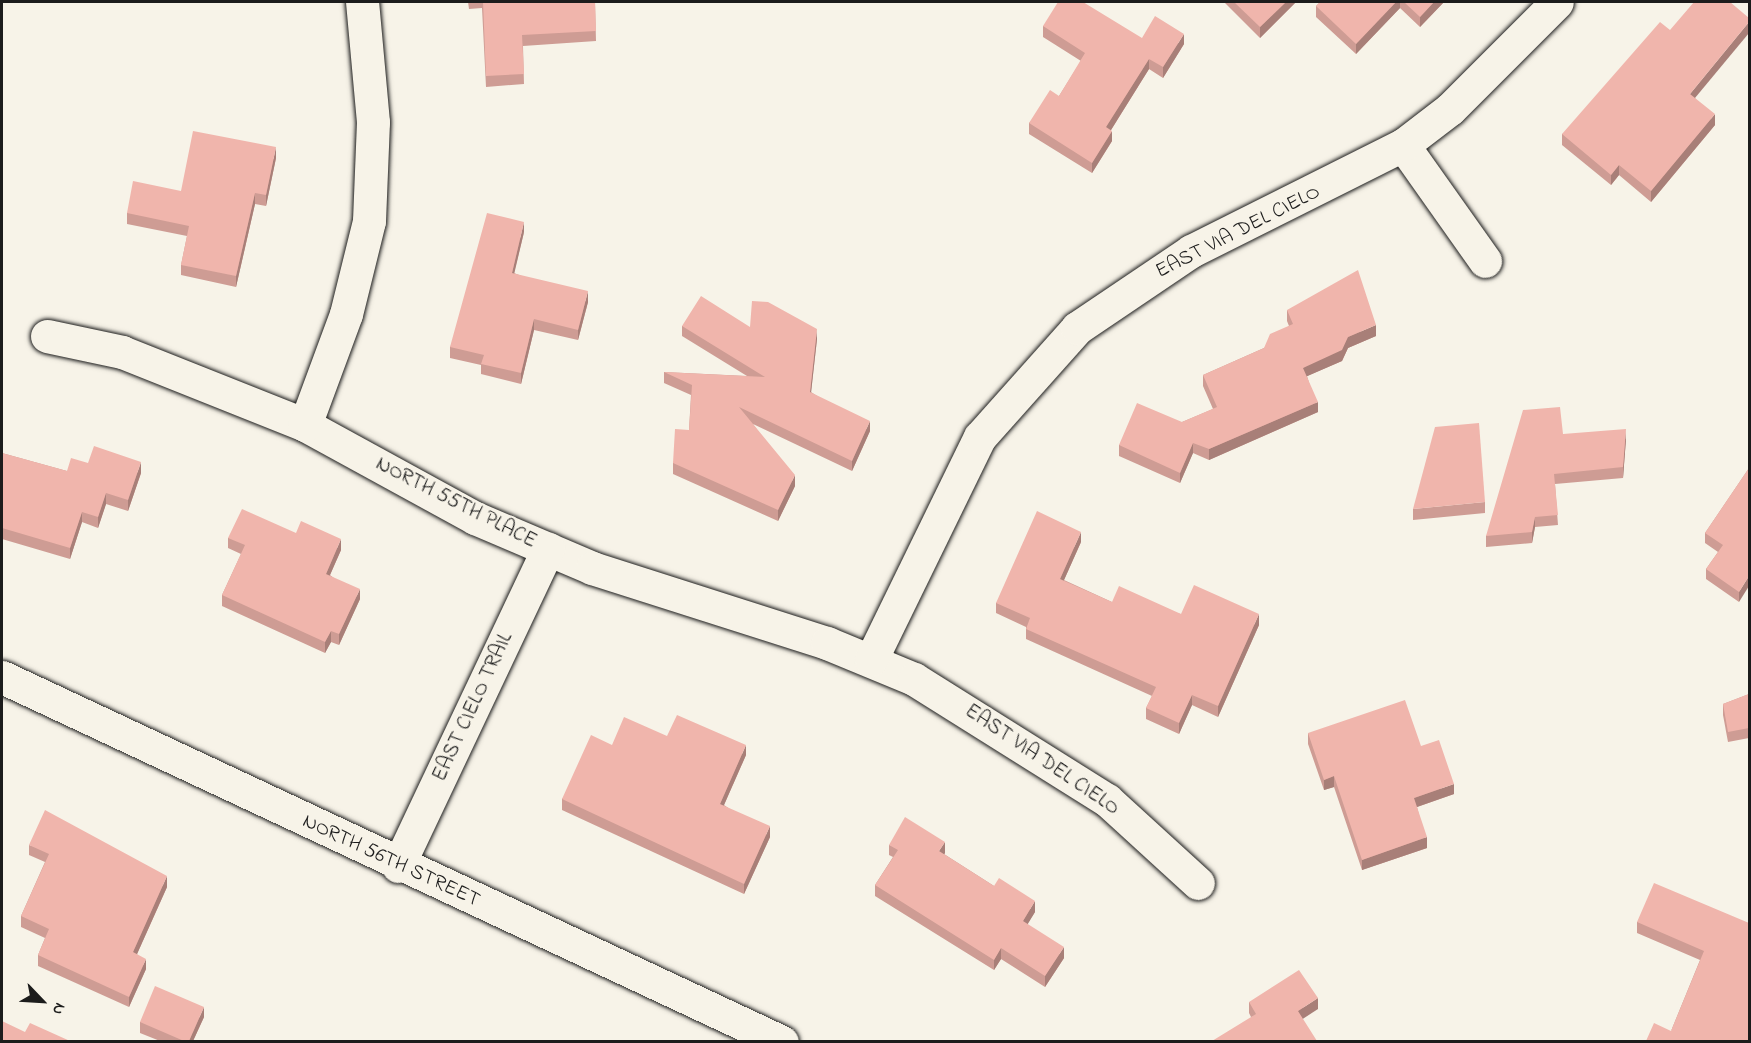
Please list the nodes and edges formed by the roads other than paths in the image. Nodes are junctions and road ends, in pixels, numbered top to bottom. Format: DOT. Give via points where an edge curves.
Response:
graph roads {
  1 [pos="362,2"];
  2 [pos="1557,2"];
  3 [pos="1403,145"];
  4 [pos="1485,261"];
  5 [pos="47,336"];
  6 [pos="305,425"];
  7 [pos="548,549"];
  8 [pos="871,660"];
  9 [pos="2,678"];
  10 [pos="398,866"];
  11 [pos="1198,884"];
  12 [pos="782,1041"];
  1 -- 6 [label="street" via="373,122 369,221 346,314"];
  2 -- 3 [label="street, EAST VIA DEL CIELO" via="1450,109"];
  3 -- 4 [label="street"];
  3 -- 8 [label="street, EAST VIA DEL CIELO" via="1191,250 1077,328 980,437"];
  5 -- 6 [label="street, NORTH 55TH PLACE" via="122,352"];
  6 -- 7 [label="street, NORTH 55TH PLACE" via="475,518"];
  7 -- 8 [label="street, NORTH 55TH PLACE"];
  7 -- 10 [label="street, EAST CIELO TRAIL"];
  8 -- 11 [label="street, EAST VIA DEL CIELO" via="972,710 1098,794"];
  9 -- 10 [label="street, NORTH 56TH STREET"];
  10 -- 12 [label="street, NORTH 56TH STREET"];
}
